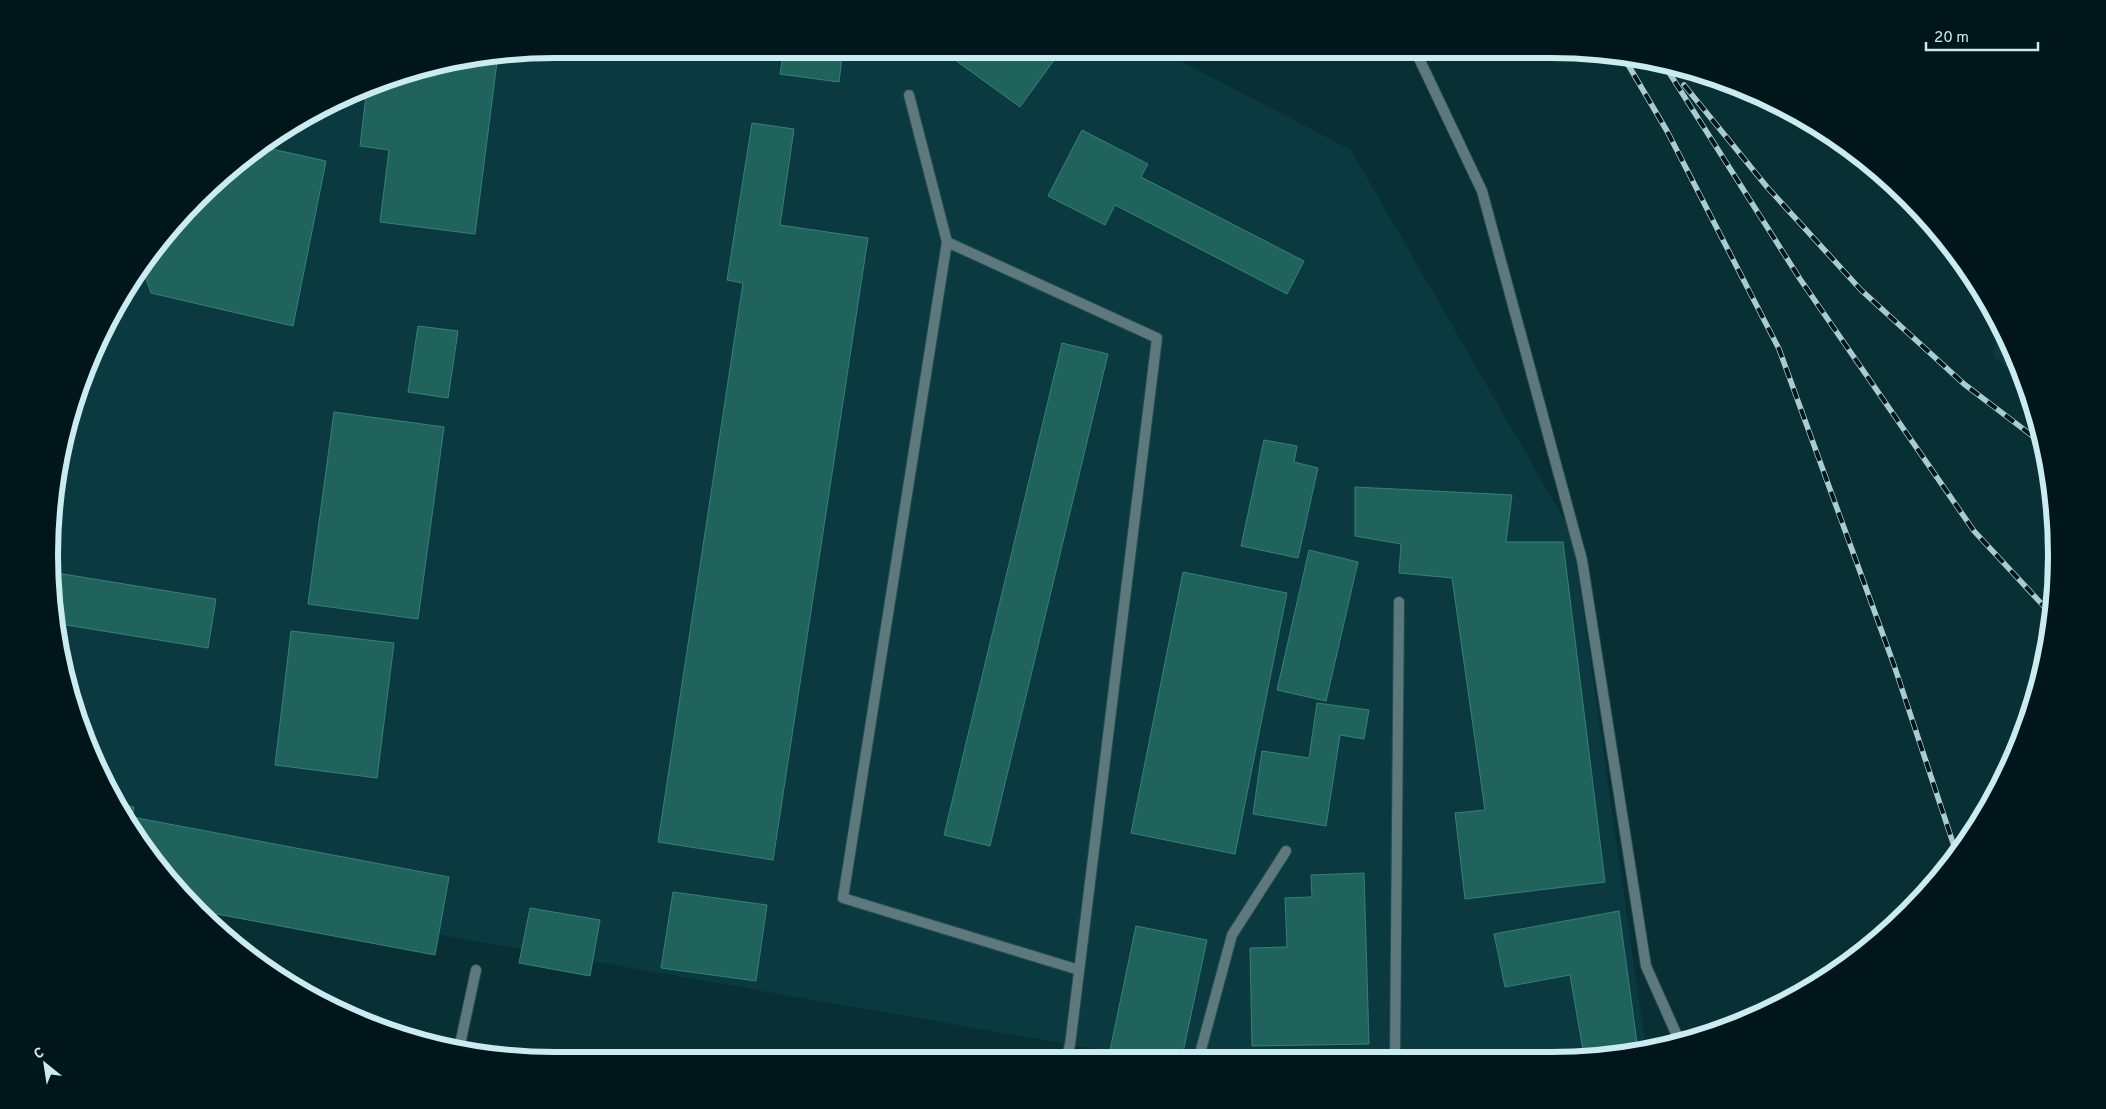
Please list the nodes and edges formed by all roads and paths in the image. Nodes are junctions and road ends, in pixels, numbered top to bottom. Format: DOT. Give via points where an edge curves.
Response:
graph roads {
  1 [pos="1419,58"];
  2 [pos="909,95"];
  3 [pos="947,242"];
  4 [pos="1399,602"];
  5 [pos="1286,851"];
  6 [pos="476,970"];
  7 [pos="1079,970"];
  8 [pos="1677,1036"];
  9 [pos="460,1042"];
  10 [pos="1068,1052"];
  11 [pos="1200,1052"];
  12 [pos="1395,1052"];
  1 -- 8 [label="lane" via="1482,191 1579,550 1646,966"];
  2 -- 3 [label="lane"];
  3 -- 7 [label="lane" via="1157,338"];
  3 -- 7 [label="lane" via="843,898"];
  4 -- 12 [label="lane"];
  5 -- 11 [label="lane" via="1232,935"];
  6 -- 9 [label="lane"];
  7 -- 10 [label="lane"];
}
